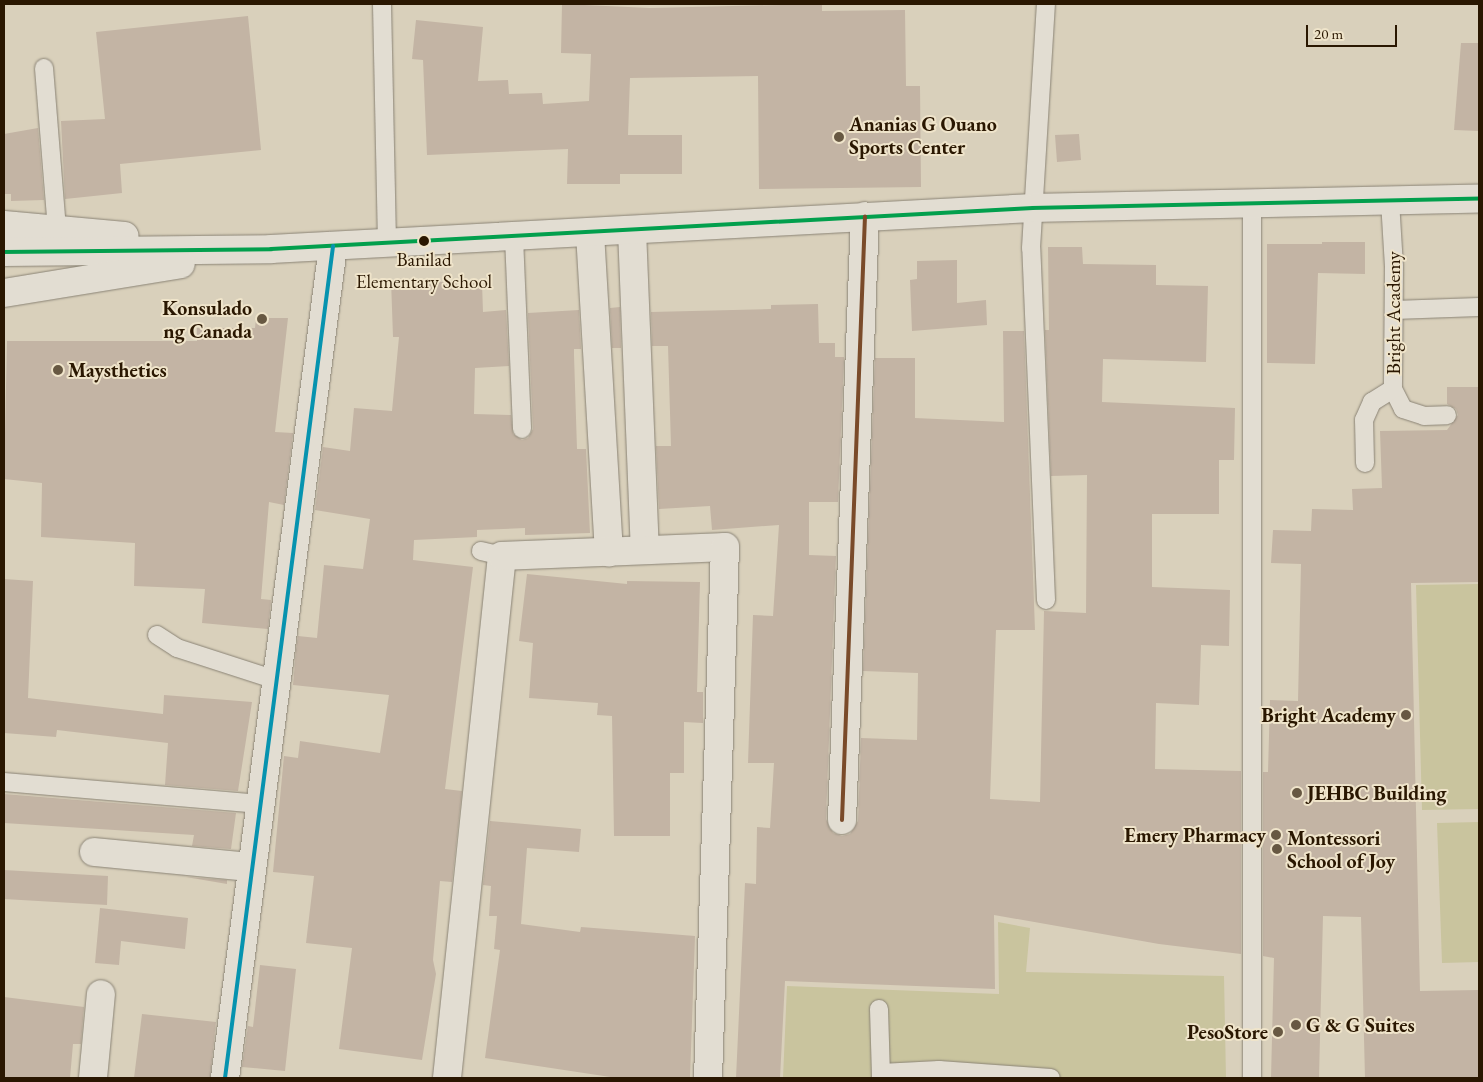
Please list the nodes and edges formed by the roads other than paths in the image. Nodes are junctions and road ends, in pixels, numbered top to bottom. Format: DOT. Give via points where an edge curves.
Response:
graph roads {
  1 [pos="382,4"];
  2 [pos="1046,4"];
  3 [pos="44,68"];
  4 [pos="1479,199"];
  5 [pos="1390,201"];
  6 [pos="1252,204"];
  7 [pos="1033,208"];
  8 [pos="865,216"];
  9 [pos="4,225"];
  10 [pos="57,229"];
  11 [pos="632,230"];
  12 [pos="590,233"];
  13 [pos="514,237"];
  14 [pos="387,244"];
  15 [pos="333,246"];
  16 [pos="271,249"];
  17 [pos="4,252"];
  18 [pos="4,293"];
  19 [pos="1479,307"];
  20 [pos="1394,310"];
  21 [pos="1393,389"];
  22 [pos="1447,415"];
  23 [pos="637,416"];
  24 [pos="600,419"];
  25 [pos="522,429"];
  26 [pos="1364,463"];
  27 [pos="645,550"];
  28 [pos="609,552"];
  29 [pos="1046,600"];
  30 [pos="157,635"];
  31 [pos="276,680"];
  32 [pos="4,782"];
  33 [pos="260,804"];
  34 [pos="842,820"];
  35 [pos="94,852"];
  36 [pos="251,867"];
  37 [pos="101,994"];
  38 [pos="879,1009"];
  39 [pos="881,1076"];
  40 [pos="93,1078"];
  41 [pos="225,1078"];
  42 [pos="447,1078"];
  43 [pos="708,1078"];
  44 [pos="1051,1078"];
  45 [pos="1252,1078"];
  1 -- 14 [label="lane"];
  2 -- 7 [label="lane"];
  3 -- 10 [label="lane"];
  4 -- 5 [label="street"];
  5 -- 6 [label="street"];
  5 -- 20 [label="lane, Bright Academy"];
  6 -- 7 [label="street"];
  6 -- 45 [label="lane"];
  7 -- 8 [label="street"];
  7 -- 29 [label="lane" via="1031,248"];
  8 -- 11 [label="street"];
  8 -- 34 [label="street"];
  9 -- 10 [label="street"];
  10 -- 16 [label="street"];
  11 -- 12 [label="street"];
  11 -- 23 [label="street"];
  12 -- 13 [label="street"];
  12 -- 24 [label="street"];
  13 -- 14 [label="street"];
  13 -- 25 [label="lane"];
  14 -- 15 [label="street"];
  15 -- 16 [label="street"];
  15 -- 31 [label="street"];
  16 -- 17 [label="street"];
  16 -- 18 [label="street"];
  19 -- 20 [label="lane"];
  20 -- 21 [label="lane, Bright Academy"];
  21 -- 22 [label="lane, Bright Academy" via="1403,409 1424,416"];
  21 -- 26 [label="lane" via="1372,402 1364,420"];
  23 -- 24 [label="street"];
  23 -- 27 [label="street"];
  24 -- 28 [label="street"];
  27 -- 28 [label="street"];
  27 -- 43 [label="street" via="725,547"];
  28 -- 42 [label="street" via="492,554"];
  30 -- 31 [label="lane" via="176,648"];
  31 -- 33 [label="street"];
  32 -- 33 [label="lane"];
  33 -- 36 [label="street"];
  35 -- 36 [label="street"];
  36 -- 41 [label="street"];
  37 -- 40 [label="street"];
  38 -- 39 [label="lane"];
  39 -- 44 [label="lane" via="939,1070"];
}
